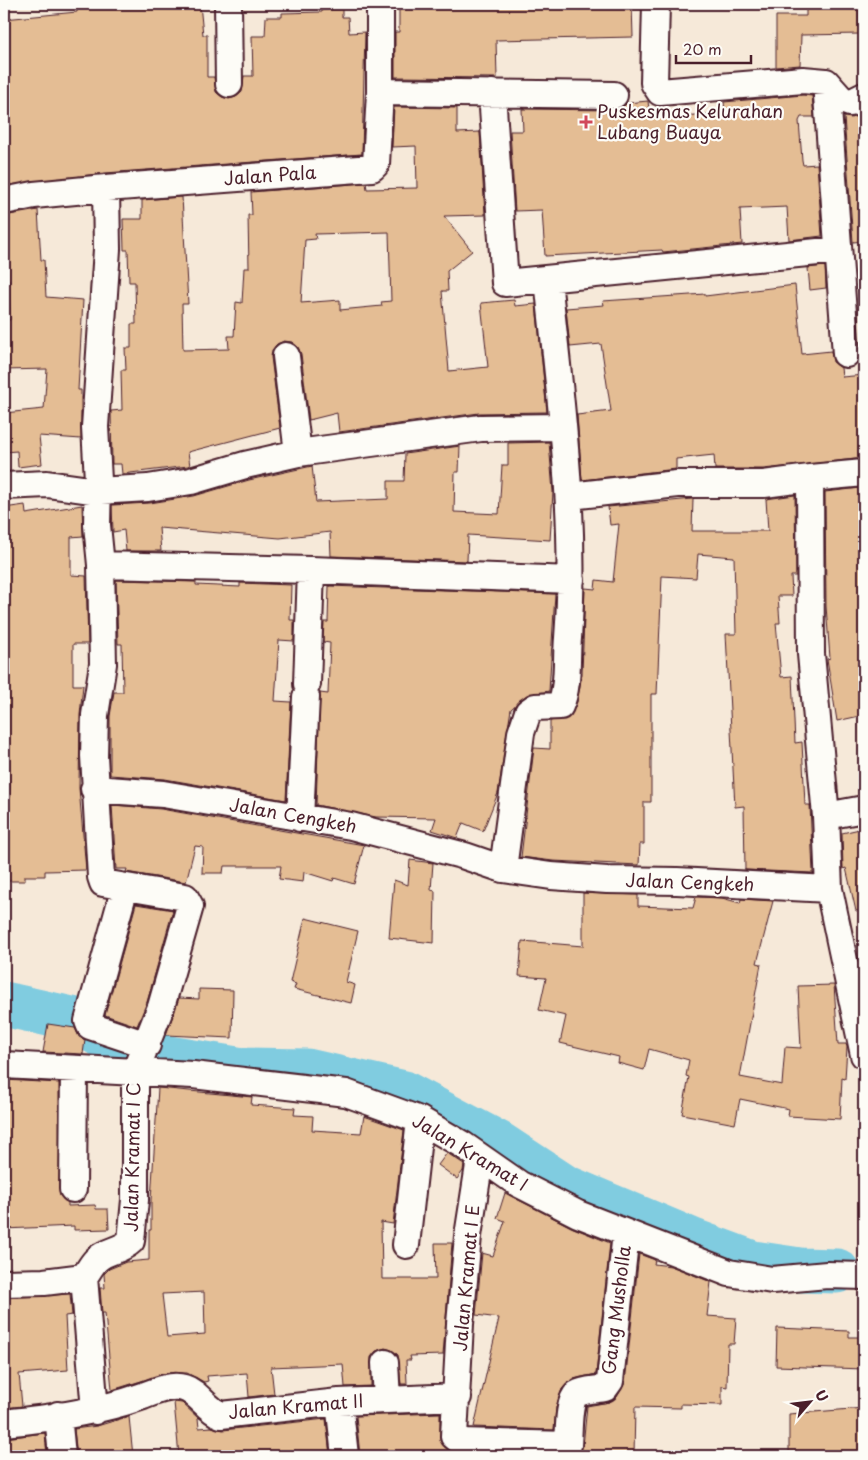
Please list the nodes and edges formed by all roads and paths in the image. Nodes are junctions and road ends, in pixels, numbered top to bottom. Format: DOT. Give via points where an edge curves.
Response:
graph roads {
  1 [pos="228,4"];
  2 [pos="380,4"];
  3 [pos="656,4"];
  4 [pos="826,82"];
  5 [pos="229,84"];
  6 [pos="380,92"];
  7 [pos="492,94"];
  8 [pos="614,95"];
  9 [pos="864,96"];
  10 [pos="106,188"];
  11 [pos="4,201"];
  12 [pos="838,250"];
  13 [pos="548,279"];
  14 [pos="846,354"];
  15 [pos="286,356"];
  16 [pos="563,428"];
  17 [pos="298,454"];
  18 [pos="864,474"];
  19 [pos="810,478"];
  20 [pos="4,486"];
  21 [pos="97,491"];
  22 [pos="570,496"];
  23 [pos="101,565"];
  24 [pos="311,570"];
  25 [pos="571,580"];
  26 [pos="94,789"];
  27 [pos="864,809"];
  28 [pos="826,816"];
  29 [pos="300,818"];
  30 [pos="503,869"];
  31 [pos="125,887"];
  32 [pos="829,890"];
  33 [pos="864,1055"];
  34 [pos="141,1057"];
  35 [pos="4,1066"];
  36 [pos="74,1070"];
  37 [pos="420,1120"];
  38 [pos="480,1159"];
  39 [pos="73,1189"];
  40 [pos="626,1234"];
  41 [pos="406,1245"];
  42 [pos="864,1276"];
  43 [pos="84,1277"];
  44 [pos="4,1282"];
  45 [pos="385,1363"];
  46 [pos="458,1397"];
  47 [pos="387,1400"];
  48 [pos="339,1402"];
  49 [pos="95,1412"];
  50 [pos="58,1415"];
  51 [pos="4,1423"];
  52 [pos="573,1451"];
  53 [pos="62,1456"];
  54 [pos="344,1456"];
  1 -- 5 [label="street"];
  2 -- 6 [label="street, Jalan Pala"];
  3 -- 4 [label="street" via="654,83 660,92 803,80"];
  4 -- 9 [label="street" via="847,102 856,102"];
  4 -- 12 [label="street"];
  6 -- 7 [label="street"];
  6 -- 10 [label="street, Jalan Pala" via="376,164 372,168"];
  7 -- 8 [label="street"];
  7 -- 13 [label="street" via="505,283"];
  10 -- 11 [label="street, Jalan Pala"];
  10 -- 21 [label="street" via="107,249 94,426"];
  12 -- 13 [label="street"];
  12 -- 14 [label="street"];
  13 -- 16 [label="street"];
  15 -- 17 [label="street"];
  16 -- 17 [label="street" via="481,428"];
  16 -- 22 [label="street"];
  17 -- 21 [label="street" via="191,481"];
  18 -- 19 [label="street"];
  19 -- 22 [label="street" via="764,484 676,484"];
  19 -- 28 [label="street" via="811,654"];
  20 -- 21 [label="street" via="47,484"];
  21 -- 23 [label="street"];
  22 -- 25 [label="street"];
  23 -- 24 [label="street"];
  23 -- 26 [label="street" via="103,664 95,715"];
  24 -- 25 [label="street"];
  24 -- 29 [label="street"];
  25 -- 30 [label="street" via="562,704 559,707 535,707 526,716"];
  26 -- 29 [label="street, Jalan Cengkeh" via="163,794"];
  26 -- 31 [label="street" via="101,877 103,882"];
  27 -- 28 [label="street"];
  28 -- 32 [label="street"];
  29 -- 30 [label="street, Jalan Cengkeh" via="376,832"];
  30 -- 32 [label="street, Jalan Cengkeh" via="607,880"];
  31 -- 34 [label="street" via="88,1021 90,1026"];
  31 -- 34 [label="street" via="185,897 190,906 161,1007"];
  32 -- 33 [label="street"];
  34 -- 36 [label="street, Jalan Kramat I"];
  34 -- 37 [label="street, Jalan Kramat I" via="192,1075 346,1093"];
  34 -- 43 [label="street, Jalan Kramat I C" via="131,1242 124,1249 96,1260"];
  35 -- 36 [label="street, Jalan Kramat I"];
  36 -- 39 [label="street"];
  37 -- 38 [label="street, Jalan Kramat I"];
  37 -- 41 [label="street"];
  38 -- 40 [label="street, Jalan Kramat I" via="519,1184"];
  38 -- 46 [label="street, Jalan Kramat I E" via="461,1305"];
  40 -- 42 [label="street, Jalan Kramat I" via="738,1274 772,1280 826,1275"];
  40 -- 52 [label="street, Gang Musholla" via="610,1381 605,1388 584,1392 572,1401"];
  43 -- 44 [label="street"];
  43 -- 49 [label="street"];
  45 -- 47 [label="street"];
  46 -- 47 [label="street, Jalan Kramat II"];
  46 -- 52 [label="street, Gang Musholla" via="454,1433 458,1441"];
  47 -- 48 [label="street, Jalan Kramat II"];
  48 -- 49 [label="street, Jalan Kramat II" via="221,1415 206,1407 191,1391 176,1387"];
  48 -- 54 [label="street"];
  49 -- 50 [label="street, Jalan Kramat II"];
  50 -- 51 [label="street, Jalan Kramat II"];
  50 -- 53 [label="street"];
}
